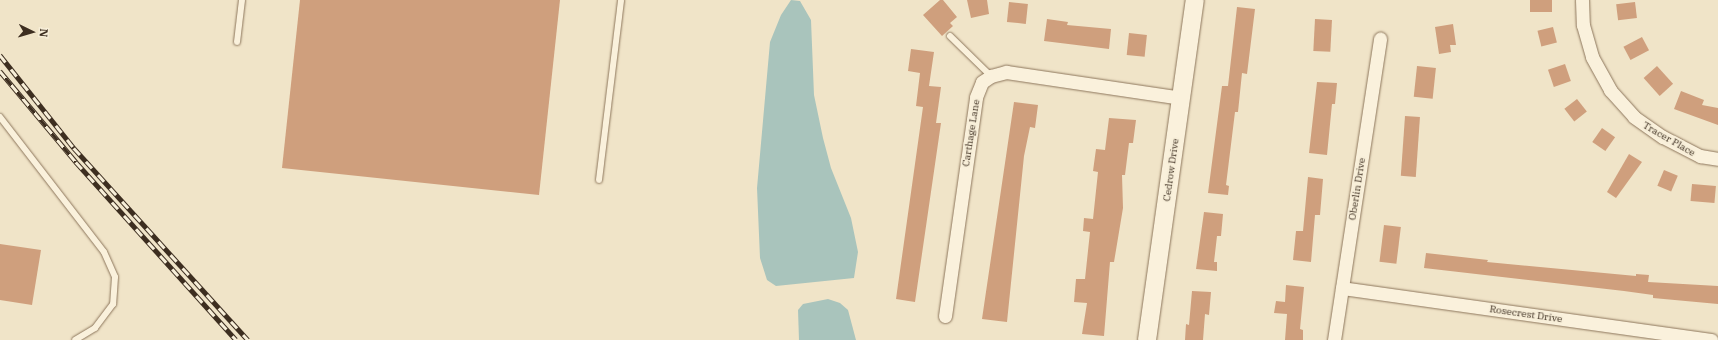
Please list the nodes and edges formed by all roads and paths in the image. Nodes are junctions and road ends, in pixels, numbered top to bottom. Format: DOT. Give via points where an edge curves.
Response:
graph roads {
  1 [pos="242,0"];
  2 [pos="621,0"];
  3 [pos="1195,0"];
  4 [pos="1582,0"];
  5 [pos="950,36"];
  6 [pos="1380,38"];
  7 [pos="237,42"];
  8 [pos="991,76"];
  9 [pos="1182,98"];
  10 [pos="0,117"];
  11 [pos="3,125"];
  12 [pos="1718,159"];
  13 [pos="599,180"];
  14 [pos="1342,288"];
  15 [pos="944,316"];
  16 [pos="75,340"];
  17 [pos="1147,340"];
  18 [pos="1334,340"];
  19 [pos="1711,340"];
  1 -- 7 [label="lane"];
  2 -- 13 [label="lane"];
  3 -- 9 [label="street, Cedrow Drive"];
  4 -- 12 [label="street, Tracer Place" via="1583,25 1592,57 1610,90 1634,117 1663,137 1700,156"];
  5 -- 8 [label="lane"];
  6 -- 14 [label="street, Oberlin Drive"];
  8 -- 9 [label="street" via="1006,72"];
  8 -- 15 [label="street, Carthage Lane" via="982,82 976,97"];
  9 -- 17 [label="street, Cedrow Drive"];
  10 -- 11 [label="lane"];
  11 -- 16 [label="lane" via="104,252 115,277 113,304 95,328"];
  14 -- 18 [label="street, Oberlin Drive"];
  14 -- 19 [label="street, Rosecrest Drive"];
}
